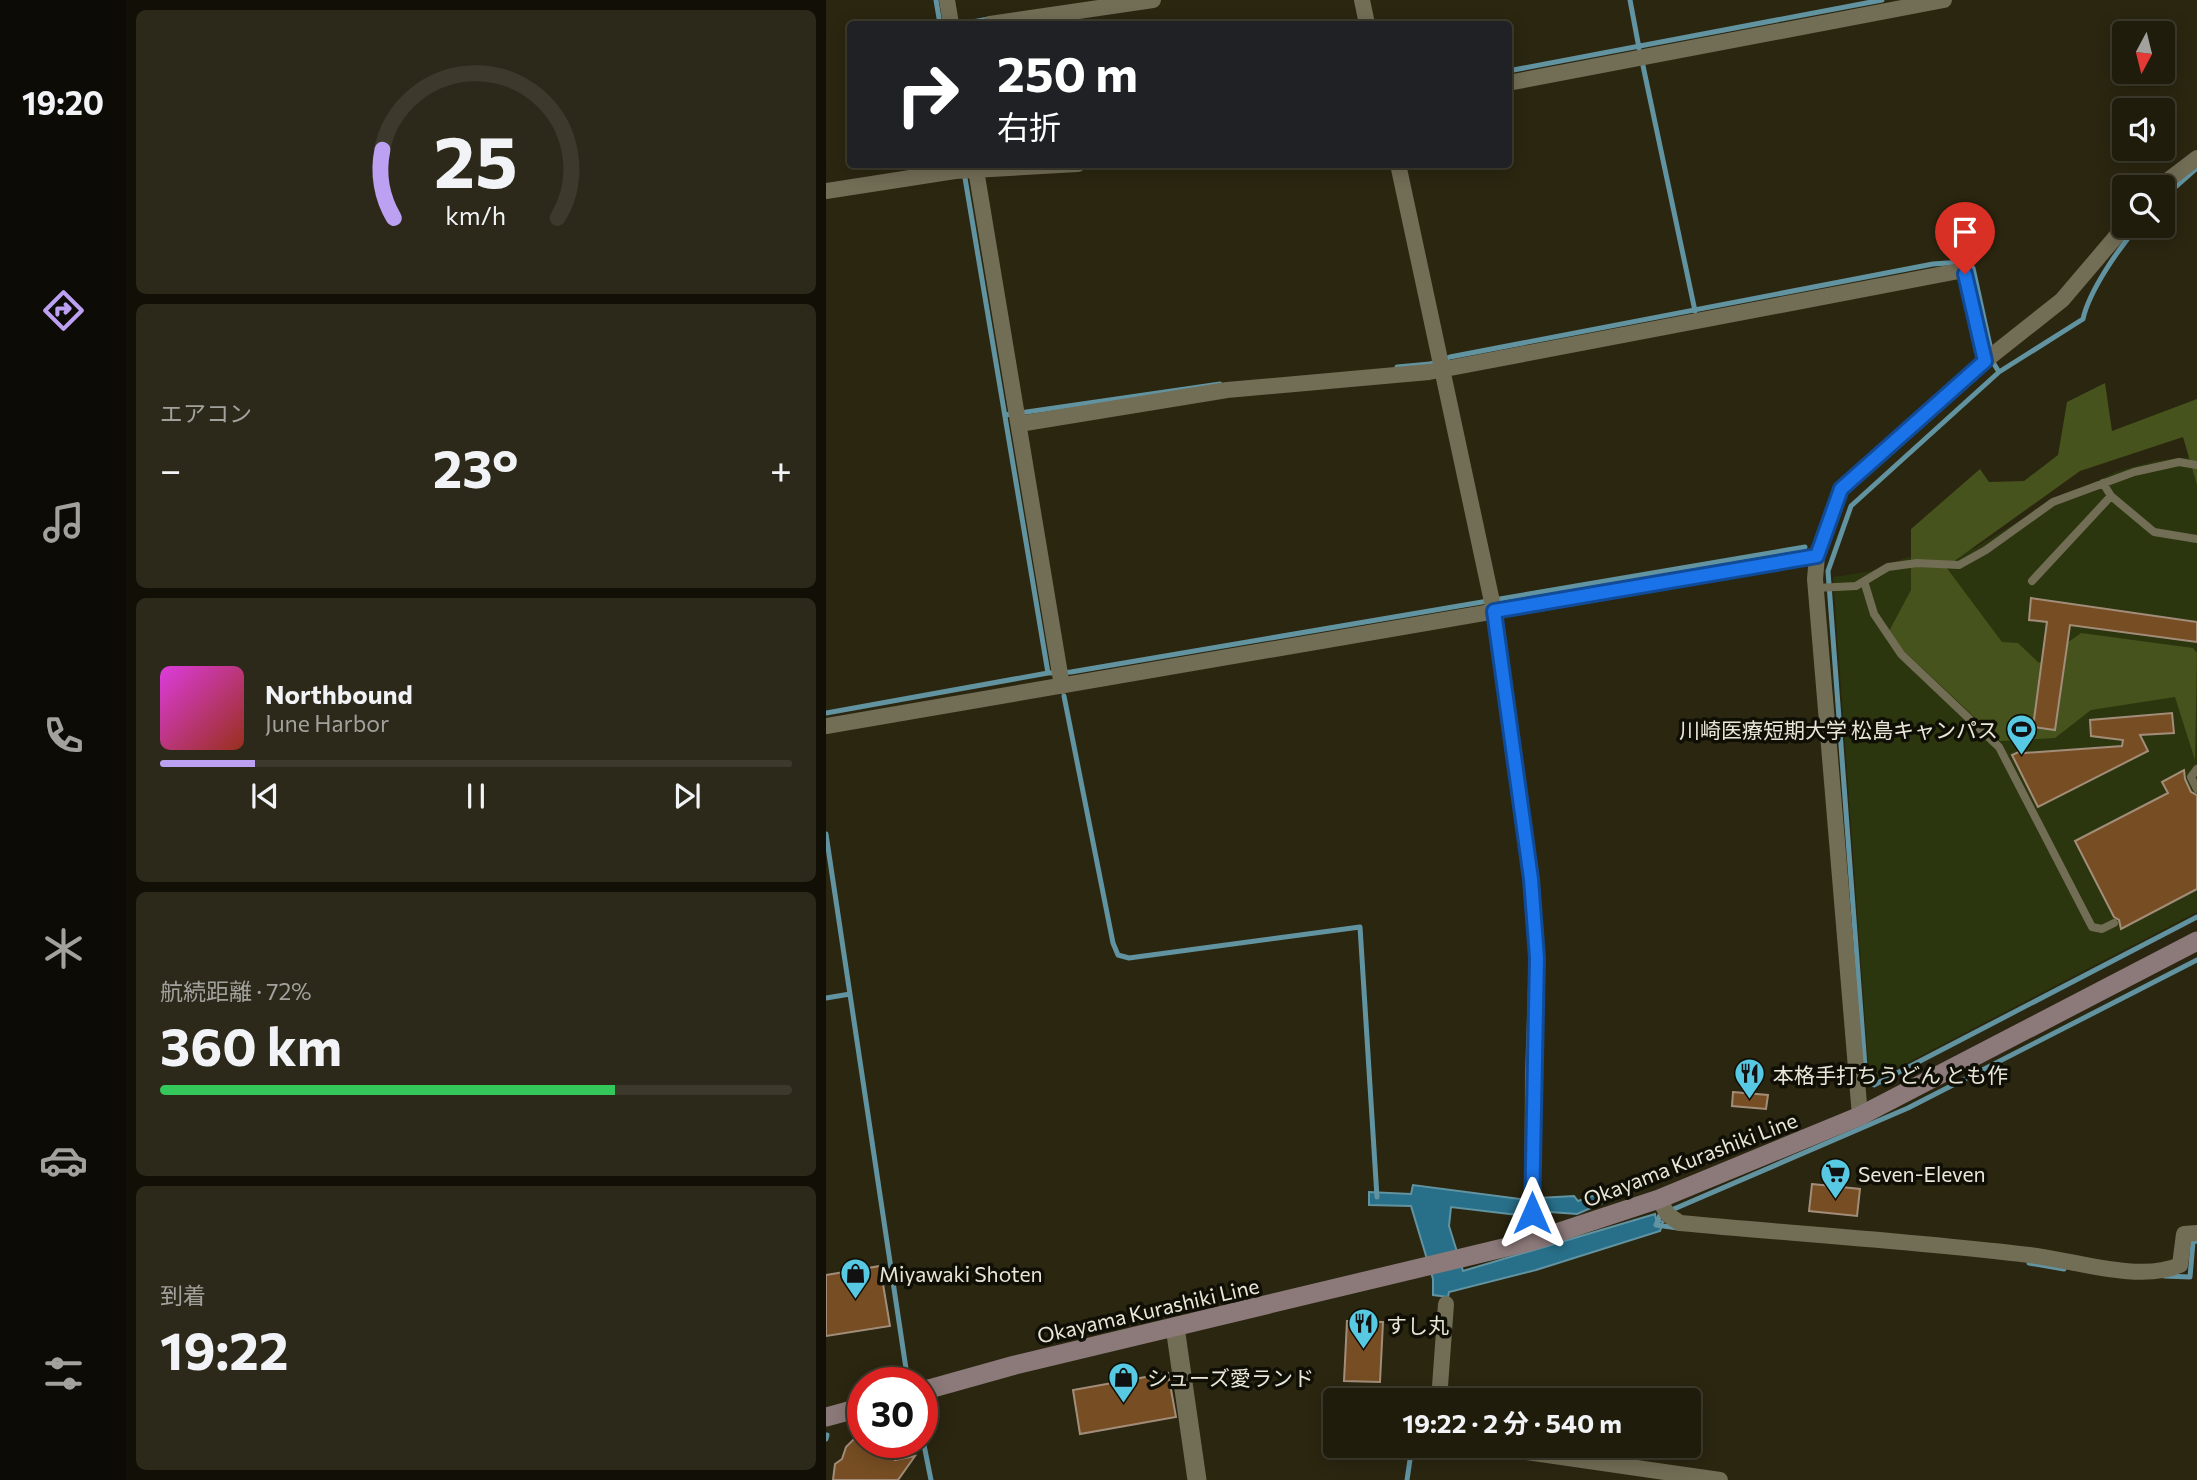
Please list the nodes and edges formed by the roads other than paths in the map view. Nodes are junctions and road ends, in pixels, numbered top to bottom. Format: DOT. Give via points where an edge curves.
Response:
graph roads {
  1 [pos="947,0"];
  2 [pos="1153,0"];
  3 [pos="1362,0"];
  4 [pos="1944,0"];
  5 [pos="950,21"];
  6 [pos="1010,21"];
  7 [pos="1366,21"];
  8 [pos="1512,82"];
  9 [pos="2197,158"];
  10 [pos="991,168"];
  11 [pos="1399,168"];
  12 [pos="969,169"];
  13 [pos="2175,175"];
  14 [pos="826,191"];
  15 [pos="2115,238"];
  16 [pos="1990,357"];
  17 [pos="1439,363"];
  18 [pos="1018,417"];
  19 [pos="2197,465"];
  20 [pos="2103,484"];
  21 [pos="2111,496"];
  22 [pos="2197,539"];
  23 [pos="1817,556"];
  24 [pos="2032,580"];
  25 [pos="1864,581"];
  26 [pos="1824,588"];
  27 [pos="1492,603"];
  28 [pos="1061,677"];
  29 [pos="826,726"];
  30 [pos="2197,769"];
  31 [pos="2197,789"];
  32 [pos="2114,923"];
  33 [pos="2197,941"];
  34 [pos="1860,1116"];
  35 [pos="1664,1208"];
  36 [pos="2197,1233"];
  37 [pos="1532,1241"];
  38 [pos="1446,1304"];
  39 [pos="1175,1327"];
  40 [pos="938,1387"];
  41 [pos="1440,1388"];
  42 [pos="847,1411"];
  43 [pos="826,1417"];
  44 [pos="1567,1458"];
  45 [pos="1197,1480"];
  46 [pos="1720,1480"];
  1 -- 5 [label="street"];
  2 -- 6 [label="street"];
  3 -- 7 [label="street"];
  4 -- 8 [label="street"];
  9 -- 13 [label="street"];
  10 -- 12 [label="street"];
  11 -- 17 [label="street"];
  12 -- 14 [label="street"];
  12 -- 18 [label="street"];
  15 -- 16 [label="street" via="2062,300"];
  16 -- 17 [label="street" via="1965,274 1959,271"];
  16 -- 23 [label="street" via="1841,489"];
  17 -- 18 [label="street"];
  17 -- 27 [label="street"];
  18 -- 28 [label="street"];
  19 -- 20 [label="lane" via="2179,462"];
  20 -- 21 [label="lane"];
  20 -- 25 [label="lane" via="2053,502 1959,565 1917,563 1888,568"];
  21 -- 22 [label="lane" via="2154,532"];
  21 -- 24 [label="lane"];
  23 -- 26 [label="street"];
  23 -- 27 [label="street"];
  25 -- 26 [label="lane" via="1856,586"];
  25 -- 32 [label="lane" via="1874,614 1901,654 1999,747 2092,927 2102,929"];
  26 -- 34 [label="street"];
  27 -- 28 [label="street"];
  27 -- 37 [label="street" via="1531,879 1537,958"];
  28 -- 29 [label="street"];
  30 -- 31 [label="lane" via="2191,777"];
  33 -- 34 [label="main road, Okayama Kurashiki Line"];
  34 -- 35 [label="main road, Okayama Kurashiki Line"];
  35 -- 36 [label="street" via="1680,1223 2030,1255 2106,1270 2168,1270 2180,1265 2184,1234"];
  35 -- 37 [label="main road, Okayama Kurashiki Line"];
  37 -- 39 [label="main road, Okayama Kurashiki Line"];
  38 -- 41 [label="street"];
  39 -- 40 [label="main road, Okayama Kurashiki Line"];
  39 -- 45 [label="street"];
  42 -- 43 [label="main road"];
  44 -- 46 [label="street"];
}
